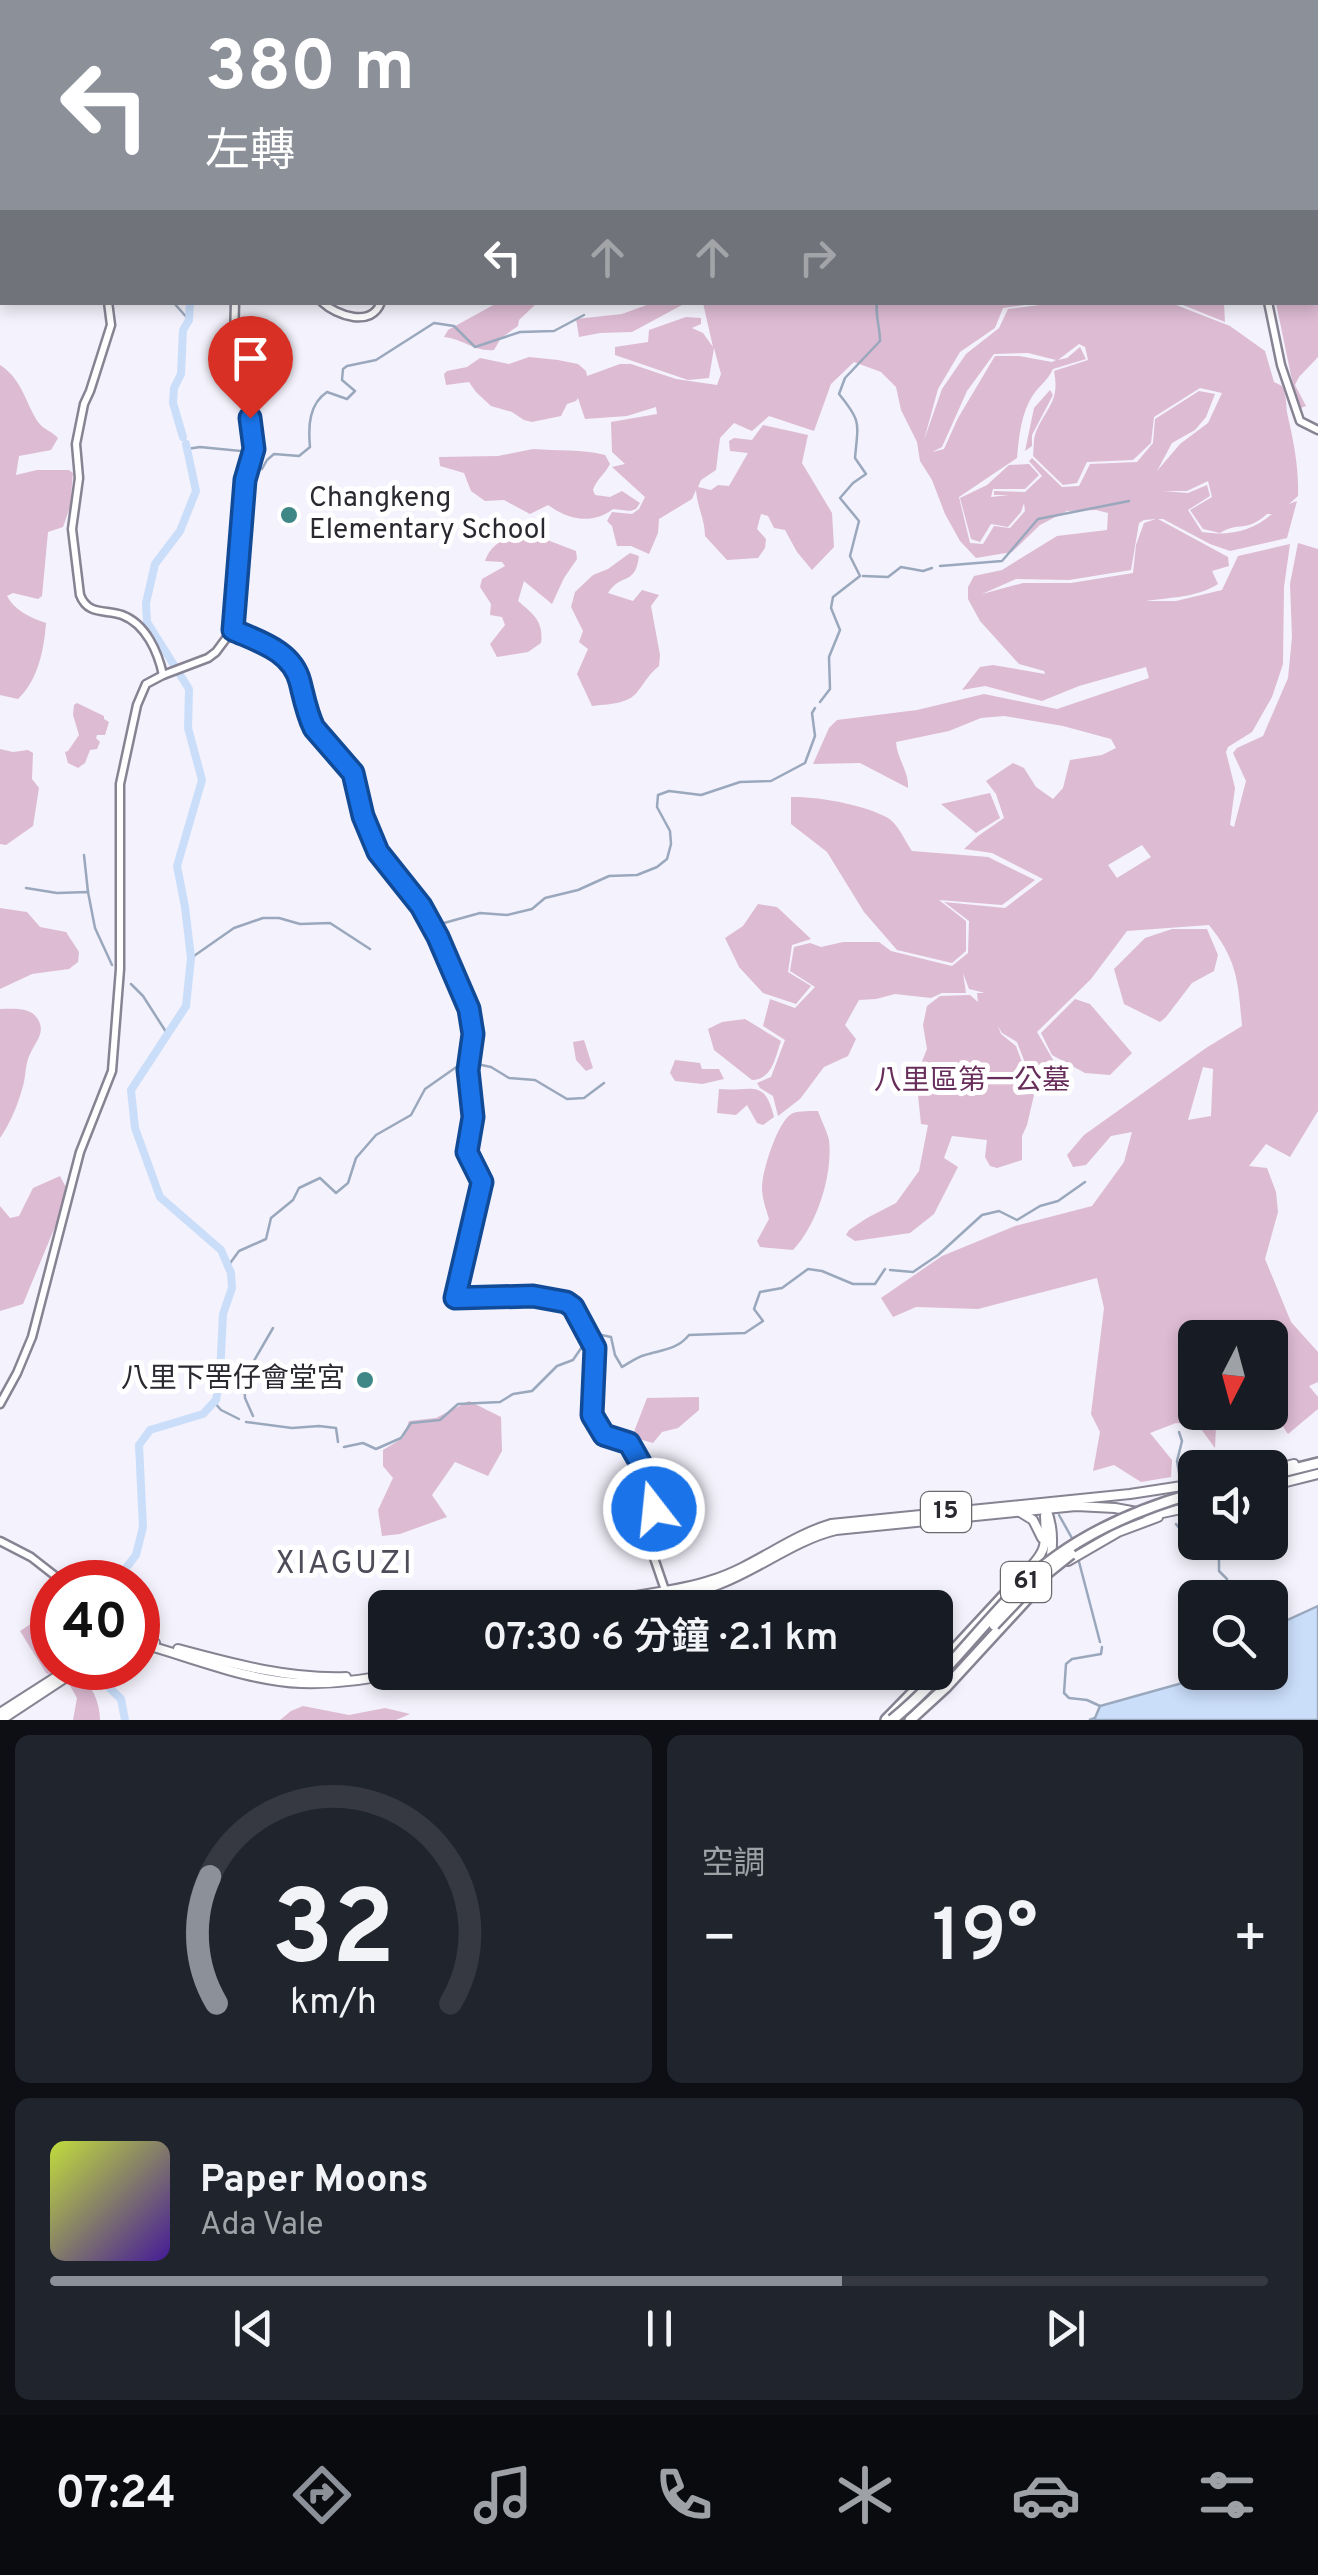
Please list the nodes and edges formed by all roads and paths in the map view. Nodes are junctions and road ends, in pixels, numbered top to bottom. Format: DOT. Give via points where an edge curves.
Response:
graph roads {
  1 [pos="108,305"];
  2 [pos="234,305"];
  3 [pos="325,305"];
  4 [pos="380,305"];
  5 [pos="1269,305"];
  6 [pos="1318,430"];
  7 [pos="233,630"];
  8 [pos="164,674"];
  9 [pos="0,1404"];
  10 [pos="1318,1466"];
  11 [pos="1288,1474"];
  12 [pos="1178,1487"];
  13 [pos="1178,1501"];
  14 [pos="1178,1505"];
  15 [pos="1046,1506"];
  16 [pos="1178,1511"];
  17 [pos="1178,1511"];
  18 [pos="1020,1512"];
  19 [pos="0,1540"];
  20 [pos="35,1560"];
  21 [pos="1031,1566"];
  22 [pos="1022,1576"];
  23 [pos="1046,1580"];
  24 [pos="664,1590"];
  25 [pos="699,1590"];
  26 [pos="1036,1590"];
  27 [pos="160,1644"];
  28 [pos="160,1649"];
  29 [pos="953,1650"];
  30 [pos="368,1674"];
  31 [pos="368,1679"];
  32 [pos="39,1690"];
  33 [pos="44,1690"];
  34 [pos="917,1690"];
  35 [pos="0,1717"];
  36 [pos="889,1720"];
  37 [pos="902,1720"];
  38 [pos="910,1720"];
  1 -- 8 [label="street" via="111,325 76,444 72,529 80,596 88,608 138,624"];
  2 -- 7 [label="street" via="254,449 245,480"];
  3 -- 4 [label="street" via="358,318 372,316"];
  5 -- 6 [label="street" via="1300,421"];
  7 -- 8 [label="street" via="216,652"];
  7 -- 24 [label="street" via="270,646 295,667 314,728 353,773 378,852 421,906 469,1009 473,1117 467,1152 482,1182 455,1298 533,1296 573,1307 595,1348 592,1415 604,1435 629,1443 650,1480 653,1555"];
  8 -- 9 [label="street" via="142,692 120,784 120,969 112,1072 80,1152 32,1337"];
  10 -- 11 [label="highway"];
  12 -- 15 [label="main road, 15"];
  13 -- 36 [label="highway, 61, bridge" via="1117,1521 1056,1556"];
  14 -- 37 [label="highway, 61, bridge" via="1132,1520 1062,1560"];
  15 -- 16 [label="main road, 15" via="1154,1515"];
  15 -- 18 [label="main road, 15"];
  15 -- 21 [label="main road" via="1046,1545"];
  15 -- 23 [label="main road" via="1052,1536"];
  15 -- 24 [label="main road, 15" via="831,1524 735,1572"];
  17 -- 23 [label="main road" via="1095,1544"];
  18 -- 21 [label="main road" via="1041,1533"];
  18 -- 25 [label="main road, 15" via="836,1530"];
  19 -- 20 [label="street"];
  21 -- 22 [label="main road"];
  22 -- 29 [label="highway, bridge"];
  23 -- 26 [label="main road"];
  26 -- 38 [label="highway, bridge"];
  27 -- 30 [label="main road" via="278,1674"];
  28 -- 31 [label="main road" via="299,1683"];
  32 -- 35 [label="main road"];
  33 -- 35 [label="main road"];
  34 -- 36 [label="highway, bridge"];
}
